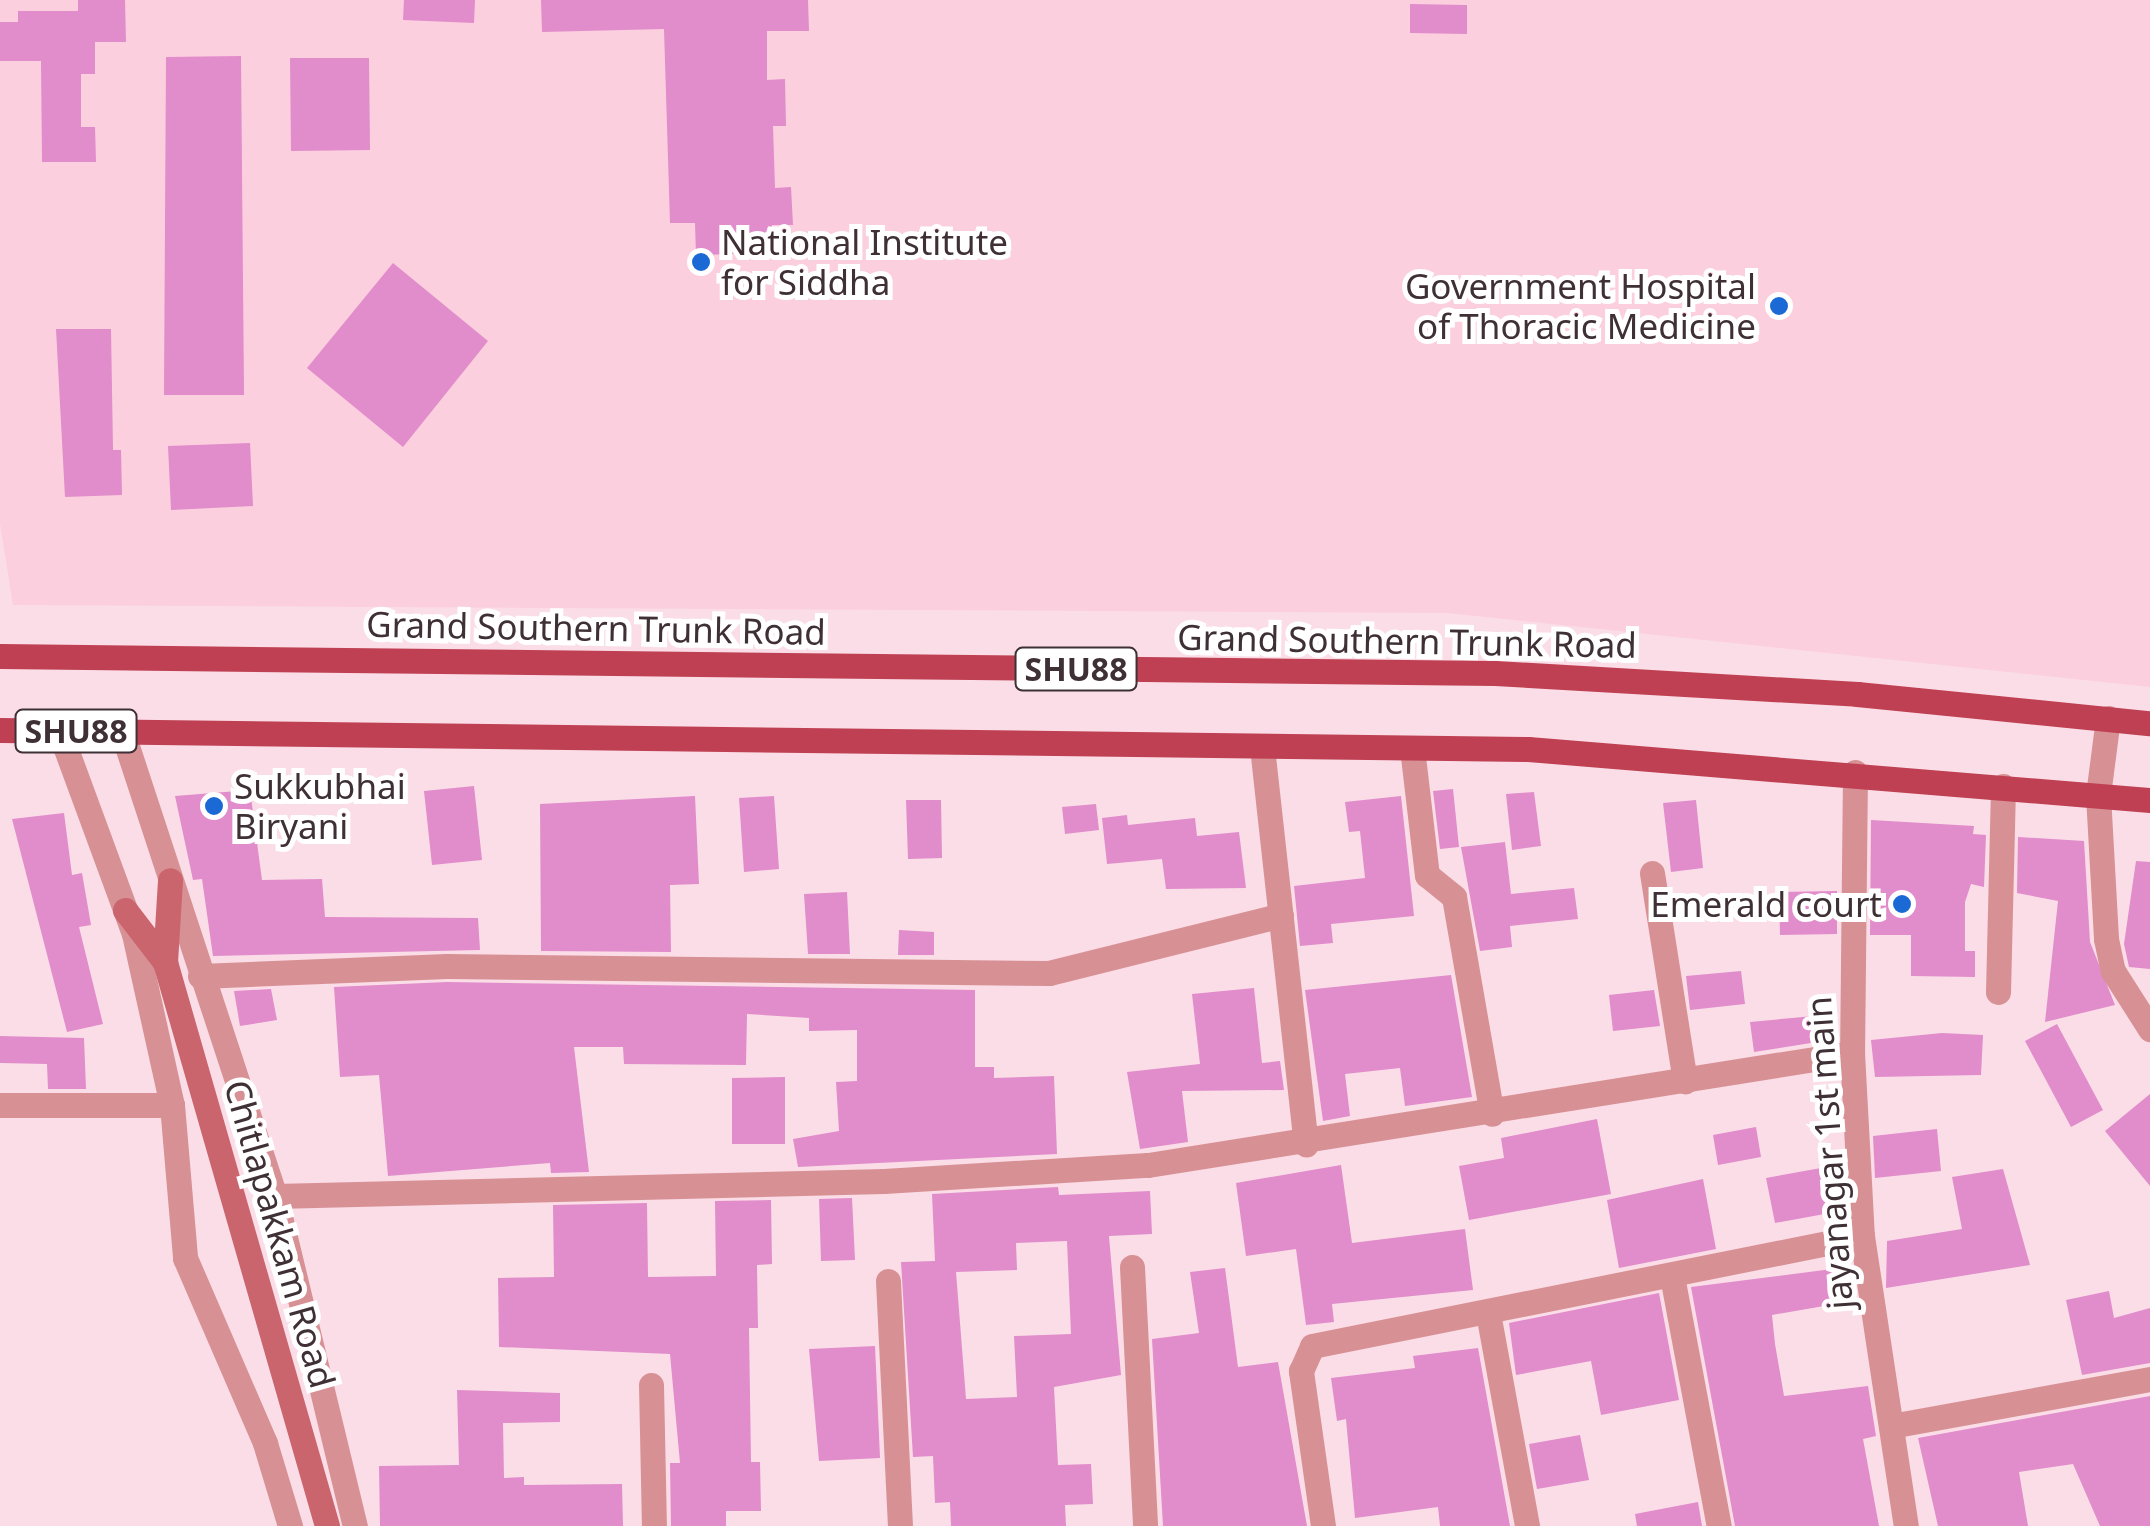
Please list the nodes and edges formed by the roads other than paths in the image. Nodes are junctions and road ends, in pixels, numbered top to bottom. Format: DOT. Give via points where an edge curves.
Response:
graph roads {
  1 [pos="0,656"];
  2 [pos="2108,718"];
  3 [pos="2150,723"];
  4 [pos="0,730"];
  5 [pos="59,730"];
  6 [pos="122,730"];
  7 [pos="1262,746"];
  8 [pos="1412,748"];
  9 [pos="1855,772"];
  10 [pos="2003,786"];
  11 [pos="2098,796"];
  12 [pos="2150,800"];
  13 [pos="1652,872"];
  14 [pos="170,880"];
  15 [pos="125,910"];
  16 [pos="1281,915"];
  17 [pos="165,962"];
  18 [pos="200,976"];
  19 [pos="1998,992"];
  20 [pos="2150,1029"];
  21 [pos="1852,1053"];
  22 [pos="1685,1081"];
  23 [pos="0,1105"];
  24 [pos="172,1105"];
  25 [pos="1492,1114"];
  26 [pos="1306,1145"];
  27 [pos="275,1196"];
  28 [pos="1862,1236"];
  29 [pos="1132,1267"];
  30 [pos="1672,1276"];
  31 [pos="888,1282"];
  32 [pos="1488,1313"];
  33 [pos="2150,1380"];
  34 [pos="652,1385"];
  35 [pos="1891,1426"];
  36 [pos="290,1526"];
  37 [pos="326,1526"];
  38 [pos="355,1526"];
  39 [pos="654,1526"];
  40 [pos="900,1526"];
  41 [pos="1145,1526"];
  42 [pos="1323,1526"];
  43 [pos="1527,1526"];
  44 [pos="1719,1526"];
  45 [pos="1906,1526"];
  1 -- 2 [label="main road, Grand Southern Trunk Road / SHU88" via="1495,673"];
  2 -- 3 [label="main road, Grand Southern Trunk Road / SHU88"];
  2 -- 11 [label="street"];
  4 -- 5 [label="main road, SHU88"];
  5 -- 6 [label="main road, SHU88"];
  5 -- 15 [label="street"];
  6 -- 7 [label="main road, SHU88"];
  6 -- 14 [label="street"];
  7 -- 8 [label="main road, SHU88"];
  7 -- 16 [label="street"];
  8 -- 9 [label="main road, SHU88"];
  8 -- 25 [label="street" via="1427,875 1454,897"];
  9 -- 10 [label="main road, SHU88"];
  9 -- 21 [label="street, jayanagar 1st main"];
  10 -- 11 [label="main road, SHU88"];
  10 -- 19 [label="street"];
  11 -- 12 [label="main road, SHU88"];
  11 -- 20 [label="street" via="2113,971"];
  13 -- 22 [label="street"];
  14 -- 17 [label="street"];
  14 -- 18 [label="street"];
  15 -- 17 [label="street"];
  15 -- 24 [label="street"];
  16 -- 18 [label="street" via="1049,973 447,966"];
  16 -- 26 [label="street"];
  17 -- 37 [label="street, Chitlapakkam Road"];
  18 -- 27 [label="street"];
  21 -- 22 [label="street"];
  21 -- 28 [label="street, jayanagar 1st main"];
  22 -- 25 [label="street"];
  23 -- 24 [label="street"];
  24 -- 36 [label="street" via="185,1258 265,1443"];
  25 -- 26 [label="street"];
  26 -- 27 [label="street" via="1148,1165 884,1181"];
  27 -- 38 [label="street"];
  28 -- 30 [label="street"];
  28 -- 35 [label="street, jayanagar 1st main"];
  29 -- 41 [label="street"];
  30 -- 32 [label="street"];
  30 -- 44 [label="street"];
  31 -- 40 [label="street"];
  32 -- 42 [label="street" via="1324,1340 1303,1353"];
  32 -- 43 [label="street"];
  33 -- 35 [label="street"];
  34 -- 39 [label="street"];
  35 -- 45 [label="street, jayanagar 1st main"];
}
